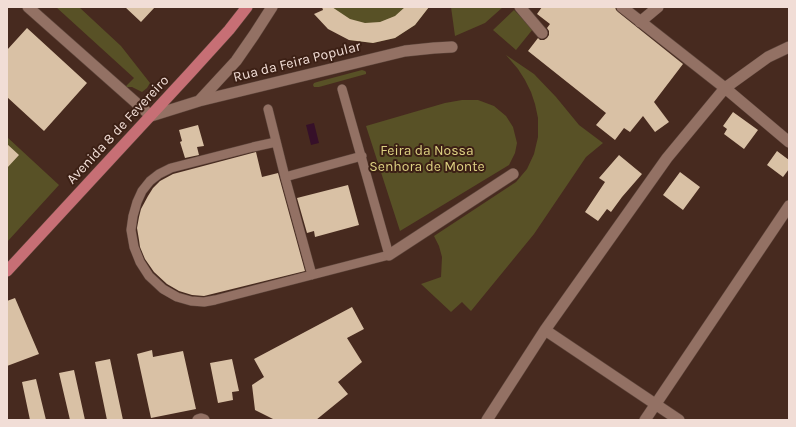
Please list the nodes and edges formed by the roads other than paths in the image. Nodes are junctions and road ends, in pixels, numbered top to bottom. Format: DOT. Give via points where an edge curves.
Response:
graph roads {
  1 [pos="28,7"];
  2 [pos="247,7"];
  3 [pos="272,7"];
  4 [pos="520,7"];
  5 [pos="622,7"];
  6 [pos="658,7"];
  7 [pos="640,22"];
  8 [pos="542,33"];
  9 [pos="452,47"];
  10 [pos="789,47"];
  11 [pos="725,88"];
  12 [pos="342,90"];
  13 [pos="199,101"];
  14 [pos="268,109"];
  15 [pos="151,116"];
  16 [pos="276,142"];
  17 [pos="789,142"];
  18 [pos="362,156"];
  19 [pos="513,174"];
  20 [pos="285,177"];
  21 [pos="789,206"];
  22 [pos="389,255"];
  23 [pos="7,271"];
  24 [pos="312,275"];
  25 [pos="545,330"];
  26 [pos="656,405"];
  27 [pos="198,420"];
  28 [pos="204,420"];
  29 [pos="487,420"];
  30 [pos="645,420"];
  31 [pos="679,420"];
  1 -- 15 [label="street"];
  2 -- 15 [label="main road, Avenida 8 de Fevereiro"];
  3 -- 13 [label="street" via="236,61"];
  4 -- 8 [label="street"];
  5 -- 7 [label="street"];
  6 -- 7 [label="street"];
  7 -- 11 [label="street"];
  9 -- 13 [label="street, Rua da Feira Popular" via="405,51"];
  10 -- 11 [label="street" via="768,57"];
  11 -- 17 [label="street"];
  11 -- 25 [label="street" via="666,158"];
  12 -- 18 [label="street"];
  13 -- 15 [label="street, Rua da Feira Popular"];
  14 -- 16 [label="street"];
  15 -- 23 [label="main road, Avenida 8 de Fevereiro"];
  16 -- 20 [label="street"];
  16 -- 24 [label="street" via="171,168 159,174 142,191 137,202 131,230 134,247 149,276 163,289 191,301 215,300"];
  18 -- 20 [label="street"];
  18 -- 22 [label="street"];
  19 -- 22 [label="street"];
  20 -- 24 [label="street"];
  21 -- 26 [label="street"];
  22 -- 24 [label="street"];
  25 -- 26 [label="street"];
  25 -- 29 [label="street"];
  26 -- 30 [label="street"];
  26 -- 31 [label="street"];
  27 -- 28 [label="street"];
}
